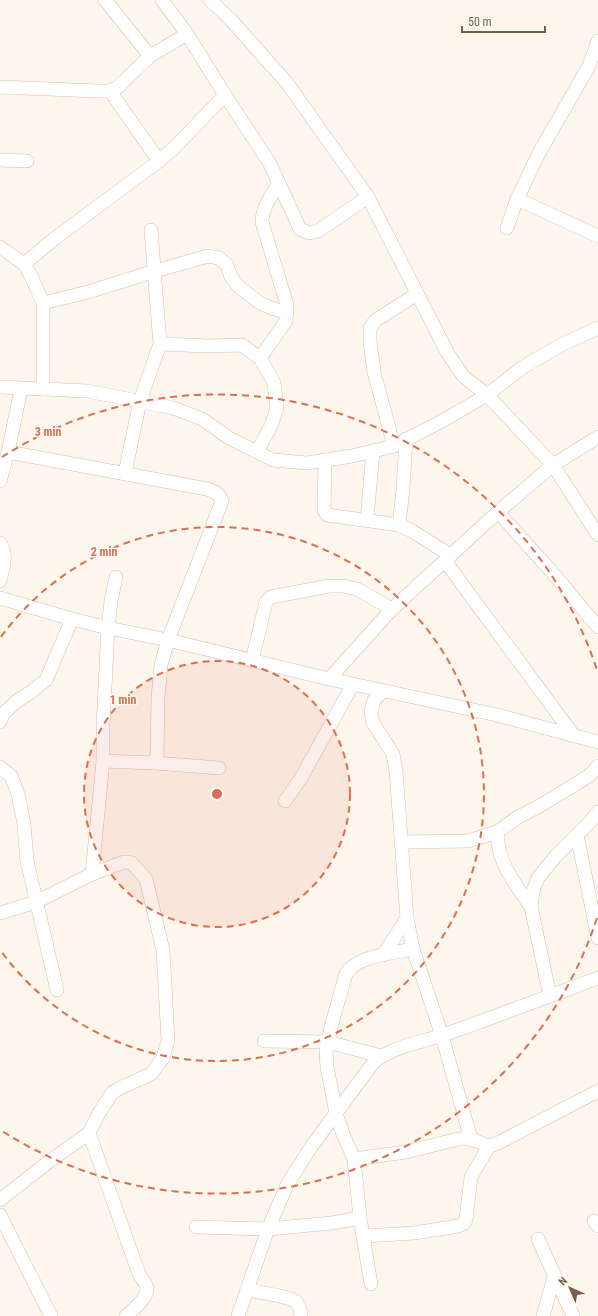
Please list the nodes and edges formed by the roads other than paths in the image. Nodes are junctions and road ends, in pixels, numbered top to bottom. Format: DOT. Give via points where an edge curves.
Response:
graph roads {
  1 [pos="162,0"];
  2 [pos="210,0"];
  3 [pos="107,1"];
  4 [pos="187,34"];
  5 [pos="598,40"];
  6 [pos="150,56"];
  7 [pos="0,87"];
  8 [pos="110,91"];
  9 [pos="225,95"];
  10 [pos="0,160"];
  11 [pos="26,161"];
  12 [pos="159,161"];
  13 [pos="279,183"];
  14 [pos="368,198"];
  15 [pos="517,199"];
  16 [pos="507,228"];
  17 [pos="151,230"];
  18 [pos="598,236"];
  19 [pos="0,247"];
  20 [pos="24,264"];
  21 [pos="155,271"];
  22 [pos="417,294"];
  23 [pos="43,303"];
  24 [pos="287,312"];
  25 [pos="598,328"];
  26 [pos="160,344"];
  27 [pos="260,358"];
  28 [pos="0,387"];
  29 [pos="21,389"];
  30 [pos="43,389"];
  31 [pos="487,395"];
  32 [pos="140,401"];
  33 [pos="598,437"];
  34 [pos="406,439"];
  35 [pos="394,446"];
  36 [pos="373,451"];
  37 [pos="8,452"];
  38 [pos="257,452"];
  39 [pos="325,460"];
  40 [pos="553,465"];
  41 [pos="125,473"];
  42 [pos="0,481"];
  43 [pos="498,512"];
  44 [pos="367,519"];
  45 [pos="399,524"];
  46 [pos="598,535"];
  47 [pos="0,543"];
  48 [pos="448,558"];
  49 [pos="116,577"];
  50 [pos="0,581"];
  51 [pos="0,598"];
  52 [pos="392,609"];
  53 [pos="72,619"];
  54 [pos="598,627"];
  55 [pos="108,628"];
  56 [pos="168,640"];
  57 [pos="252,660"];
  58 [pos="330,679"];
  59 [pos="353,684"];
  60 [pos="383,691"];
  61 [pos="0,722"];
  62 [pos="574,736"];
  63 [pos="598,742"];
  64 [pos="102,761"];
  65 [pos="155,763"];
  66 [pos="598,766"];
  67 [pos="0,767"];
  68 [pos="219,768"];
  69 [pos="286,801"];
  70 [pos="598,812"];
  71 [pos="496,832"];
  72 [pos="576,836"];
  73 [pos="402,842"];
  74 [pos="92,874"];
  75 [pos="36,902"];
  76 [pos="531,907"];
  77 [pos="0,913"];
  78 [pos="407,918"];
  79 [pos="598,938"];
  80 [pos="413,949"];
  81 [pos="383,955"];
  82 [pos="598,978"];
  83 [pos="57,990"];
  84 [pos="550,996"];
  85 [pos="442,1036"];
  86 [pos="264,1041"];
  87 [pos="328,1042"];
  88 [pos="381,1056"];
  89 [pos="598,1091"];
  90 [pos="336,1113"];
  91 [pos="89,1133"];
  92 [pos="471,1139"];
  93 [pos="489,1146"];
  94 [pos="354,1159"];
  95 [pos="0,1200"];
  96 [pos="0,1215"];
  97 [pos="360,1218"];
  98 [pos="196,1227"];
  99 [pos="268,1229"];
  100 [pos="364,1236"];
  101 [pos="538,1239"];
  102 [pos="554,1276"];
  103 [pos="371,1284"];
  104 [pos="247,1290"];
  105 [pos="49,1315"];
  106 [pos="126,1316"];
  107 [pos="238,1316"];
  108 [pos="301,1316"];
  109 [pos="543,1316"];
  110 [pos="573,1316"];
  1 -- 4 [label="street"];
  2 -- 14 [label="street" via="287,83"];
  3 -- 6 [label="street"];
  4 -- 6 [label="street"];
  4 -- 9 [label="street"];
  5 -- 15 [label="street" via="589,66 539,153"];
  6 -- 8 [label="street" via="118,87"];
  7 -- 8 [label="street"];
  8 -- 12 [label="street"];
  9 -- 12 [label="street"];
  9 -- 13 [label="street" via="270,164"];
  10 -- 11 [label="street"];
  12 -- 20 [label="street"];
  13 -- 14 [label="street" via="300,229 309,234 318,231"];
  13 -- 24 [label="street" via="264,210 262,222"];
  14 -- 22 [label="street"];
  15 -- 16 [label="street"];
  15 -- 18 [label="street"];
  17 -- 21 [label="street"];
  19 -- 20 [label="street"];
  20 -- 23 [label="street"];
  21 -- 23 [label="street"];
  21 -- 24 [label="street" via="208,256 219,258 227,265 239,288 260,303"];
  21 -- 26 [label="street"];
  22 -- 31 [label="street" via="447,352 463,376"];
  22 -- 35 [label="street" via="376,320 370,328 374,372"];
  23 -- 30 [label="street"];
  24 -- 27 [label="street" via="286,321"];
  25 -- 31 [label="street" via="523,367"];
  26 -- 27 [label="street" via="242,345"];
  26 -- 32 [label="street"];
  27 -- 38 [label="street" via="274,383 277,408"];
  28 -- 29 [label="street"];
  29 -- 30 [label="street"];
  29 -- 37 [label="street"];
  30 -- 32 [label="street" via="87,391"];
  31 -- 34 [label="street"];
  31 -- 40 [label="street"];
  32 -- 38 [label="street" via="173,408 202,419 229,438"];
  32 -- 41 [label="street"];
  33 -- 40 [label="street"];
  34 -- 35 [label="street"];
  34 -- 45 [label="street"];
  35 -- 36 [label="street"];
  36 -- 39 [label="street"];
  36 -- 44 [label="street"];
  37 -- 41 [label="street"];
  37 -- 42 [label="street"];
  38 -- 39 [label="street" via="273,460 307,463"];
  39 -- 44 [label="street" via="325,513"];
  40 -- 43 [label="street"];
  40 -- 46 [label="street"];
  41 -- 56 [label="street" via="207,489 215,492 222,501"];
  43 -- 48 [label="street"];
  43 -- 54 [label="street"];
  44 -- 45 [label="street"];
  45 -- 48 [label="street"];
  47 -- 50 [label="street" via="5,555"];
  48 -- 52 [label="street"];
  48 -- 62 [label="street"];
  49 -- 55 [label="street"];
  51 -- 53 [label="street"];
  52 -- 57 [label="street" via="356,589 343,586 271,597 266,602"];
  52 -- 58 [label="street"];
  53 -- 55 [label="street"];
  53 -- 61 [label="street" via="46,680 17,701 3,714"];
  55 -- 56 [label="street"];
  55 -- 64 [label="street"];
  56 -- 57 [label="street"];
  56 -- 65 [label="street" via="161,665"];
  57 -- 58 [label="street"];
  58 -- 59 [label="street"];
  59 -- 60 [label="street"];
  59 -- 69 [label="street"];
  60 -- 62 [label="street" via="497,715"];
  60 -- 73 [label="street" via="374,700 371,712 373,723 393,754"];
  62 -- 63 [label="street"];
  64 -- 65 [label="street"];
  64 -- 74 [label="street"];
  65 -- 68 [label="street"];
  66 -- 71 [label="street" via="571,787"];
  67 -- 75 [label="street" via="11,776 18,794 27,861"];
  70 -- 72 [label="street"];
  71 -- 73 [label="street" via="468,841"];
  71 -- 76 [label="street" via="503,863"];
  72 -- 76 [label="street" via="538,878"];
  72 -- 79 [label="street"];
  73 -- 78 [label="street"];
  74 -- 75 [label="street"];
  74 -- 91 [label="street" via="124,862 132,862 146,879 163,950 168,1040 163,1058 151,1074 112,1093"];
  75 -- 77 [label="street"];
  75 -- 83 [label="street"];
  76 -- 84 [label="street"];
  78 -- 80 [label="street"];
  78 -- 81 [label="street"];
  80 -- 81 [label="street"];
  80 -- 85 [label="street"];
  81 -- 87 [label="street" via="359,962 346,974"];
  82 -- 84 [label="street"];
  84 -- 85 [label="street"];
  85 -- 88 [label="street"];
  85 -- 92 [label="street"];
  86 -- 87 [label="street"];
  87 -- 88 [label="street"];
  87 -- 90 [label="street" via="327,1067"];
  88 -- 90 [label="street"];
  89 -- 93 [label="street"];
  90 -- 94 [label="street"];
  90 -- 99 [label="street" via="287,1186"];
  91 -- 95 [label="street"];
  91 -- 106 [label="street" via="139,1274 147,1286 140,1304"];
  92 -- 93 [label="street"];
  92 -- 94 [label="street" via="458,1138 406,1152"];
  93 -- 100 [label="street" via="471,1177 466,1220 463,1224 414,1232"];
  94 -- 97 [label="street"];
  96 -- 105 [label="street"];
  97 -- 99 [label="street" via="332,1224"];
  97 -- 100 [label="street"];
  98 -- 99 [label="street"];
  99 -- 104 [label="street"];
  100 -- 103 [label="street"];
  101 -- 102 [label="street"];
  102 -- 109 [label="street"];
  102 -- 110 [label="street"];
  104 -- 107 [label="street"];
  104 -- 108 [label="street" via="296,1302 300,1307"];
}
